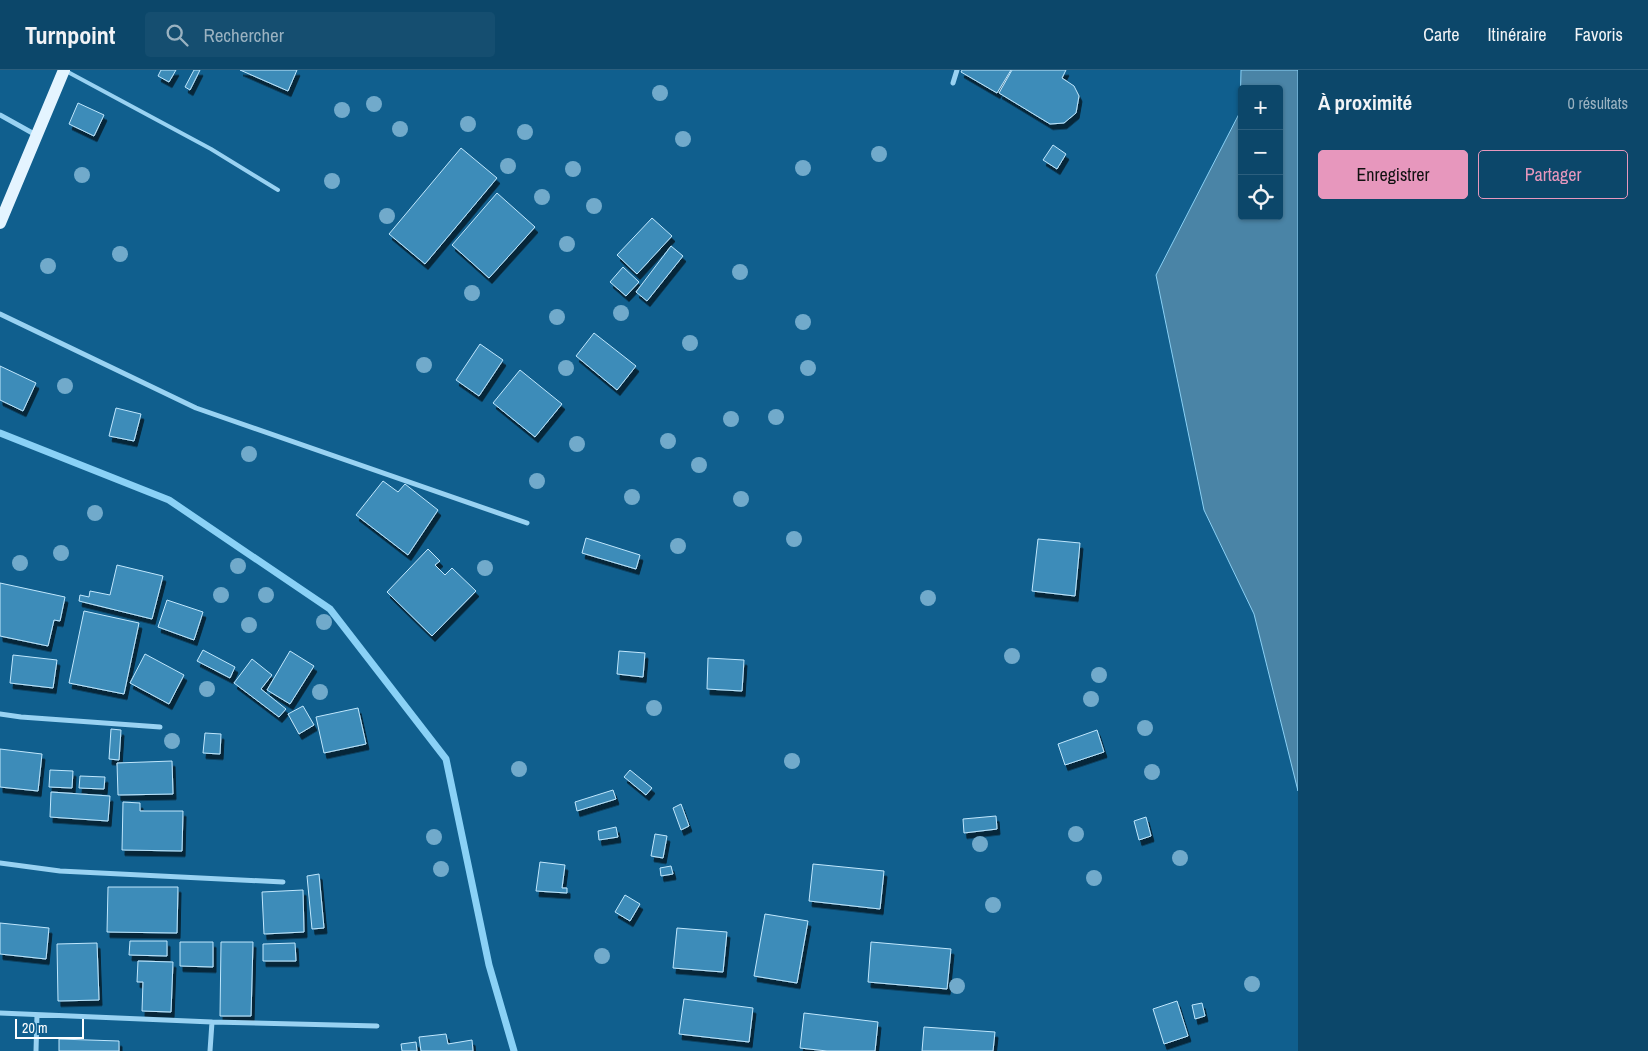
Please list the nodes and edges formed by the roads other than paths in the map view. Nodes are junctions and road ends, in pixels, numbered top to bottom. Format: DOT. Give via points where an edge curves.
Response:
graph roads {
  1 [pos="64,70"];
  2 [pos="957,70"];
  3 [pos="952,83"];
  4 [pos="0,115"];
  5 [pos="36,135"];
  6 [pos="278,190"];
  7 [pos="0,223"];
  8 [pos="0,314"];
  9 [pos="527,523"];
  10 [pos="0,714"];
  11 [pos="160,727"];
  12 [pos="0,863"];
  13 [pos="282,882"];
  14 [pos="0,1013"];
  15 [pos="37,1015"];
  16 [pos="212,1022"];
  17 [pos="378,1026"];
  18 [pos="36,1051"];
  19 [pos="210,1051"];
  1 -- 5 [label="main road"];
  1 -- 6 [label="lane" via="211,149"];
  2 -- 3 [label="street"];
  4 -- 5 [label="street"];
  5 -- 7 [label="main road"];
  8 -- 9 [label="street" via="196,408"];
  10 -- 11 [label="street"];
  12 -- 13 [label="street" via="60,871"];
  14 -- 15 [label="street"];
  15 -- 16 [label="street"];
  15 -- 18 [label="street"];
  16 -- 17 [label="street"];
  16 -- 19 [label="street"];
}
